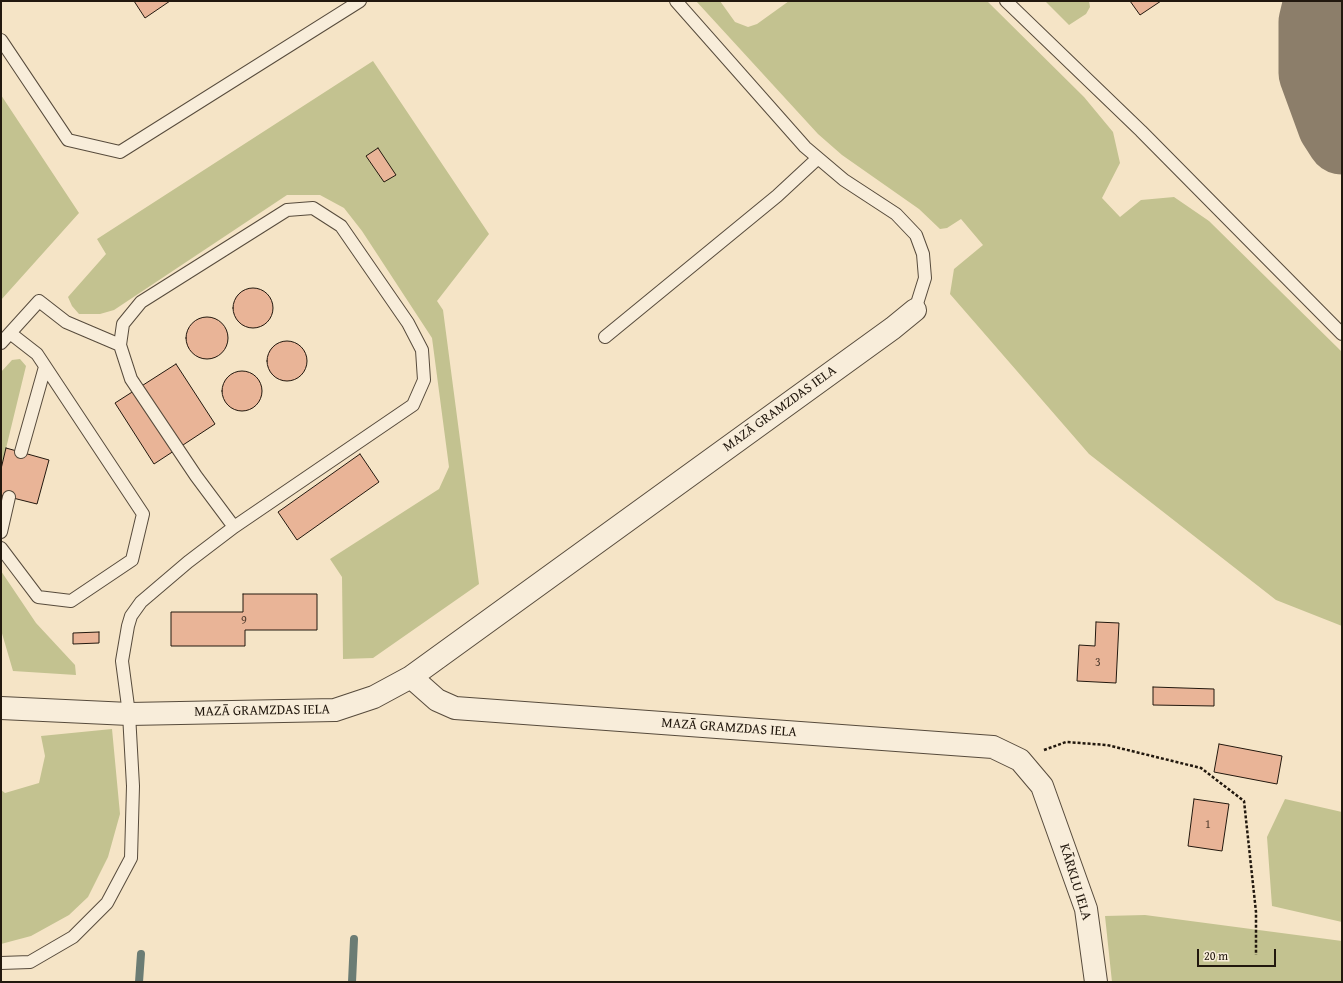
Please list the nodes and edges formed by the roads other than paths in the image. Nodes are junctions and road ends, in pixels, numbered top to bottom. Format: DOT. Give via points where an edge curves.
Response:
graph roads {
  1 [pos="360,1"];
  2 [pos="676,1"];
  3 [pos="1006,1"];
  4 [pos="1,40"];
  5 [pos="818,158"];
  6 [pos="915,310"];
  7 [pos="10,333"];
  8 [pos="1342,334"];
  9 [pos="605,337"];
  10 [pos="1,343"];
  11 [pos="120,345"];
  12 [pos="45,367"];
  13 [pos="20,452"];
  14 [pos="9,497"];
  15 [pos="234,527"];
  16 [pos="1,532"];
  17 [pos="1,548"];
  18 [pos="411,677"];
  19 [pos="1,708"];
  20 [pos="129,714"];
  21 [pos="1042,786"];
  22 [pos="1,964"];
  23 [pos="1096,982"];
  1 -- 4 [label="lane" via="120,152 68,140"];
  2 -- 5 [label="lane" via="804,148"];
  3 -- 8 [label="lane" via="1141,131"];
  5 -- 6 [label="lane" via="844,180 896,214 916,235 923,254 925,278"];
  5 -- 9 [label="lane" via="777,196"];
  6 -- 18 [label="street, MAZĀ GRAMZDAS IELA"];
  7 -- 10 [label="lane"];
  7 -- 11 [label="lane" via="39,301 66,322"];
  7 -- 12 [label="lane" via="37,354"];
  11 -- 15 [label="lane" via="131,379 196,476"];
  11 -- 15 [label="lane" via="123,324 141,302 287,210 313,208 341,226 408,323 422,350 424,380 412,405"];
  12 -- 13 [label="lane"];
  12 -- 17 [label="lane" via="143,514 132,560 71,601 38,597"];
  14 -- 16 [label="lane"];
  15 -- 20 [label="lane" via="154,590 131,616 122,661"];
  18 -- 20 [label="street, MAZĀ GRAMZDAS IELA" via="374,697 335,710"];
  18 -- 21 [label="street, MAZĀ GRAMZDAS IELA" via="437,700 455,708 993,747 1020,760"];
  19 -- 20 [label="street, MAZĀ GRAMZDAS IELA"];
  20 -- 22 [label="lane" via="133,786 131,858 107,903 73,937 30,962"];
  21 -- 23 [label="street, KĀRKLU IELA" via="1086,909"];
}
